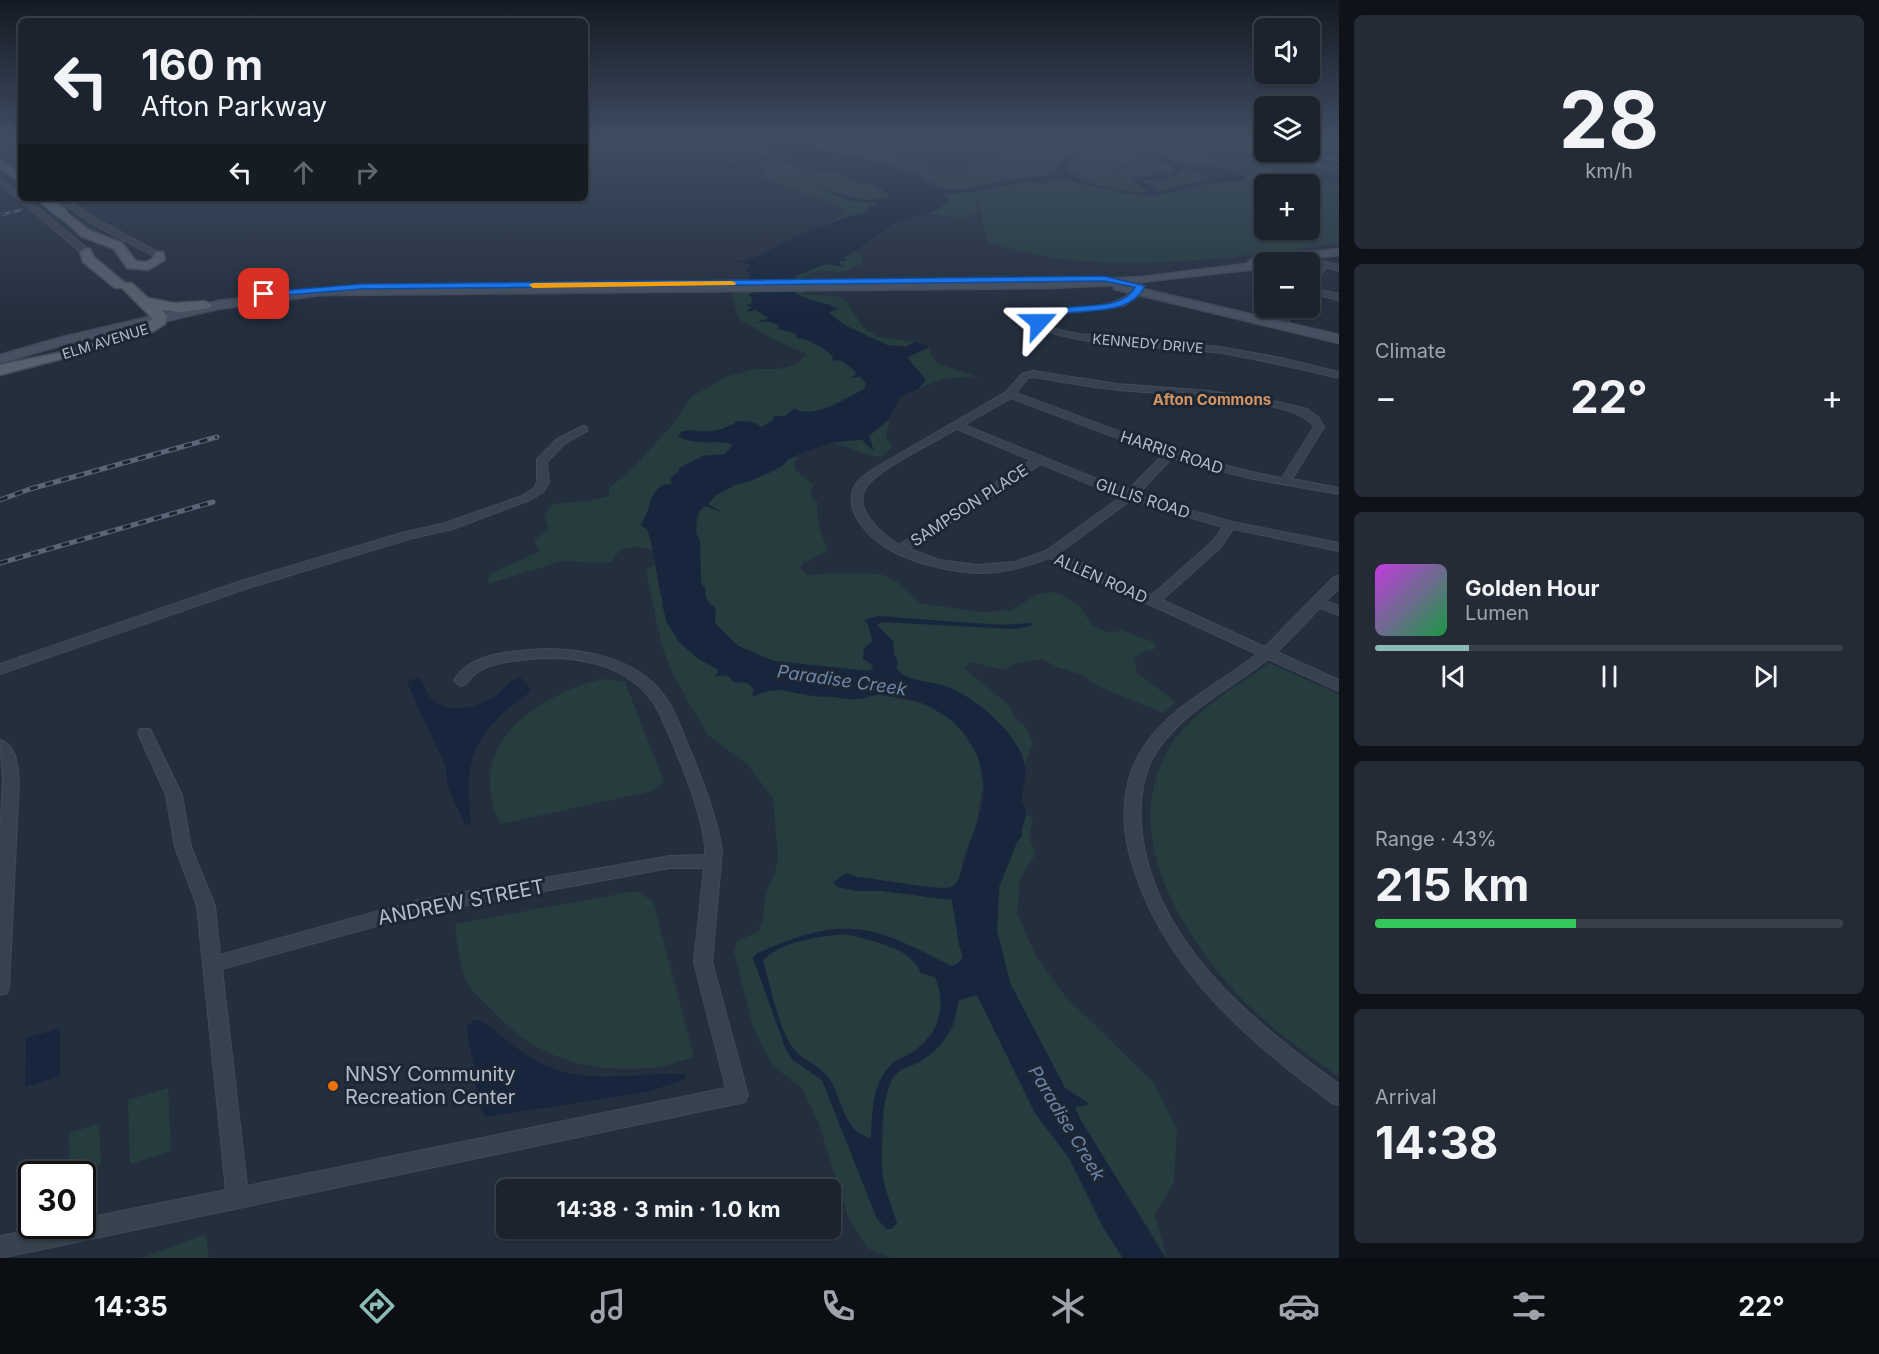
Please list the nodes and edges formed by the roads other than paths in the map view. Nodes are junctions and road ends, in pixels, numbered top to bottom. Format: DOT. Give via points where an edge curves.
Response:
graph roads {
  1 [pos="26,201"];
  2 [pos="47,201"];
  3 [pos="49,201"];
  4 [pos="66,201"];
  5 [pos="31,205"];
  6 [pos="86,252"];
  7 [pos="123,252"];
  8 [pos="1339,254"];
  9 [pos="159,255"];
  10 [pos="1320,257"];
  11 [pos="1254,264"];
  12 [pos="1320,264"];
  13 [pos="1323,265"];
  14 [pos="1254,266"];
  15 [pos="1339,268"];
  16 [pos="1320,270"];
  17 [pos="1098,280"];
  18 [pos="1121,281"];
  19 [pos="130,287"];
  20 [pos="1139,289"];
  21 [pos="301,291"];
  22 [pos="1320,293"];
  23 [pos="1339,297"];
  24 [pos="205,304"];
  25 [pos="160,317"];
  26 [pos="1286,318"];
  27 [pos="1283,322"];
  28 [pos="135,327"];
  29 [pos="1339,330"];
  30 [pos="1339,339"];
  31 [pos="0,359"];
  32 [pos="0,370"];
  33 [pos="1339,375"];
  34 [pos="1010,394"];
  35 [pos="955,425"];
  36 [pos="583,429"];
  37 [pos="1170,454"];
  38 [pos="1039,460"];
  39 [pos="1284,482"];
  40 [pos="1339,491"];
  41 [pos="1129,496"];
  42 [pos="1230,525"];
  43 [pos="1339,547"];
  44 [pos="899,550"];
  45 [pos="1050,554"];
  46 [pos="1339,580"];
  47 [pos="1154,601"];
  48 [pos="1317,602"];
  49 [pos="1339,611"];
  50 [pos="1266,654"];
  51 [pos="0,669"];
  52 [pos="461,681"];
  53 [pos="1339,686"];
  54 [pos="145,733"];
  55 [pos="0,745"];
  56 [pos="713,861"];
  57 [pos="214,964"];
  58 [pos="0,987"];
  59 [pos="1339,1096"];
  60 [pos="238,1198"];
  61 [pos="0,1247"];
  1 -- 5 [label="street"];
  2 -- 7 [label="main road, bridge" via="85,233"];
  3 -- 5 [label="street"];
  4 -- 9 [label="street" via="99,224"];
  5 -- 6 [label="street"];
  6 -- 7 [label="main road" via="95,258"];
  6 -- 19 [label="main road, ELM AVENUE" via="88,258"];
  7 -- 9 [label="main road" via="132,265 158,262"];
  7 -- 19 [label="main road"];
  8 -- 10 [label="main road"];
  9 -- 19 [label="main road" via="164,262 132,277"];
  11 -- 17 [label="main road"];
  12 -- 13 [label="street"];
  13 -- 15 [label="street"];
  13 -- 16 [label="street"];
  14 -- 18 [label="main road"];
  17 -- 18 [label="main road"];
  17 -- 20 [label="main road"];
  17 -- 21 [label="main road"];
  18 -- 20 [label="main road"];
  19 -- 24 [label="main road" via="156,306"];
  19 -- 25 [label="main road, ELM AVENUE"];
  20 -- 27 [label="main road"];
  20 -- 33 [label="street, KENNEDY DRIVE" via="1121,304 1050,313 1039,322 1052,331 1070,335 1253,355"];
  21 -- 24 [label="main road"];
  21 -- 25 [label="main road"];
  22 -- 23 [label="street"];
  24 -- 25 [label="main road"];
  25 -- 28 [label="main road"];
  25 -- 28 [label="main road, ELM AVENUE" via="155,325"];
  26 -- 27 [label="street"];
  27 -- 29 [label="main road"];
  27 -- 30 [label="main road"];
  28 -- 31 [label="main road"];
  28 -- 32 [label="main road, ELM AVENUE"];
  34 -- 35 [label="street"];
  34 -- 37 [label="street, HARRIS ROAD"];
  34 -- 39 [label="street" via="1025,376 1033,374 1291,408 1316,420 1318,427"];
  35 -- 38 [label="street, GILLIS ROAD"];
  35 -- 44 [label="street, ALLEN ROAD" via="883,467 860,487 862,519"];
  36 -- 51 [label="street" via="561,441 541,462 543,482 539,490 526,498 449,526 246,584"];
  37 -- 39 [label="street, HARRIS ROAD"];
  37 -- 41 [label="street"];
  38 -- 41 [label="street, GILLIS ROAD"];
  38 -- 44 [label="street, SAMPSON PLACE"];
  39 -- 40 [label="street, HARRIS ROAD"];
  41 -- 42 [label="street, GILLIS ROAD"];
  41 -- 45 [label="street"];
  42 -- 43 [label="street, GILLIS ROAD"];
  42 -- 47 [label="street" via="1217,544"];
  44 -- 45 [label="street, ALLEN ROAD" via="938,563 977,568 1017,565"];
  45 -- 47 [label="street, ALLEN ROAD"];
  46 -- 48 [label="street"];
  47 -- 50 [label="street, ALLEN ROAD"];
  48 -- 49 [label="street"];
  48 -- 50 [label="street"];
  50 -- 53 [label="street, ALLEN ROAD"];
  50 -- 59 [label="street" via="1177,720 1150,749 1134,786 1132,829 1148,887 1172,935 1193,965 1255,1031"];
  52 -- 56 [label="street" via="467,670 491,661 541,653 590,657 634,676 659,699 669,719 707,813"];
  54 -- 57 [label="street" via="174,795 183,847 206,906"];
  55 -- 58 [label="street" via="9,758 11,782"];
  56 -- 57 [label="street, ANDREW STREET" via="670,862 419,908"];
  56 -- 60 [label="street" via="703,962 738,1095"];
  57 -- 60 [label="street"];
  60 -- 61 [label="street"];
}
